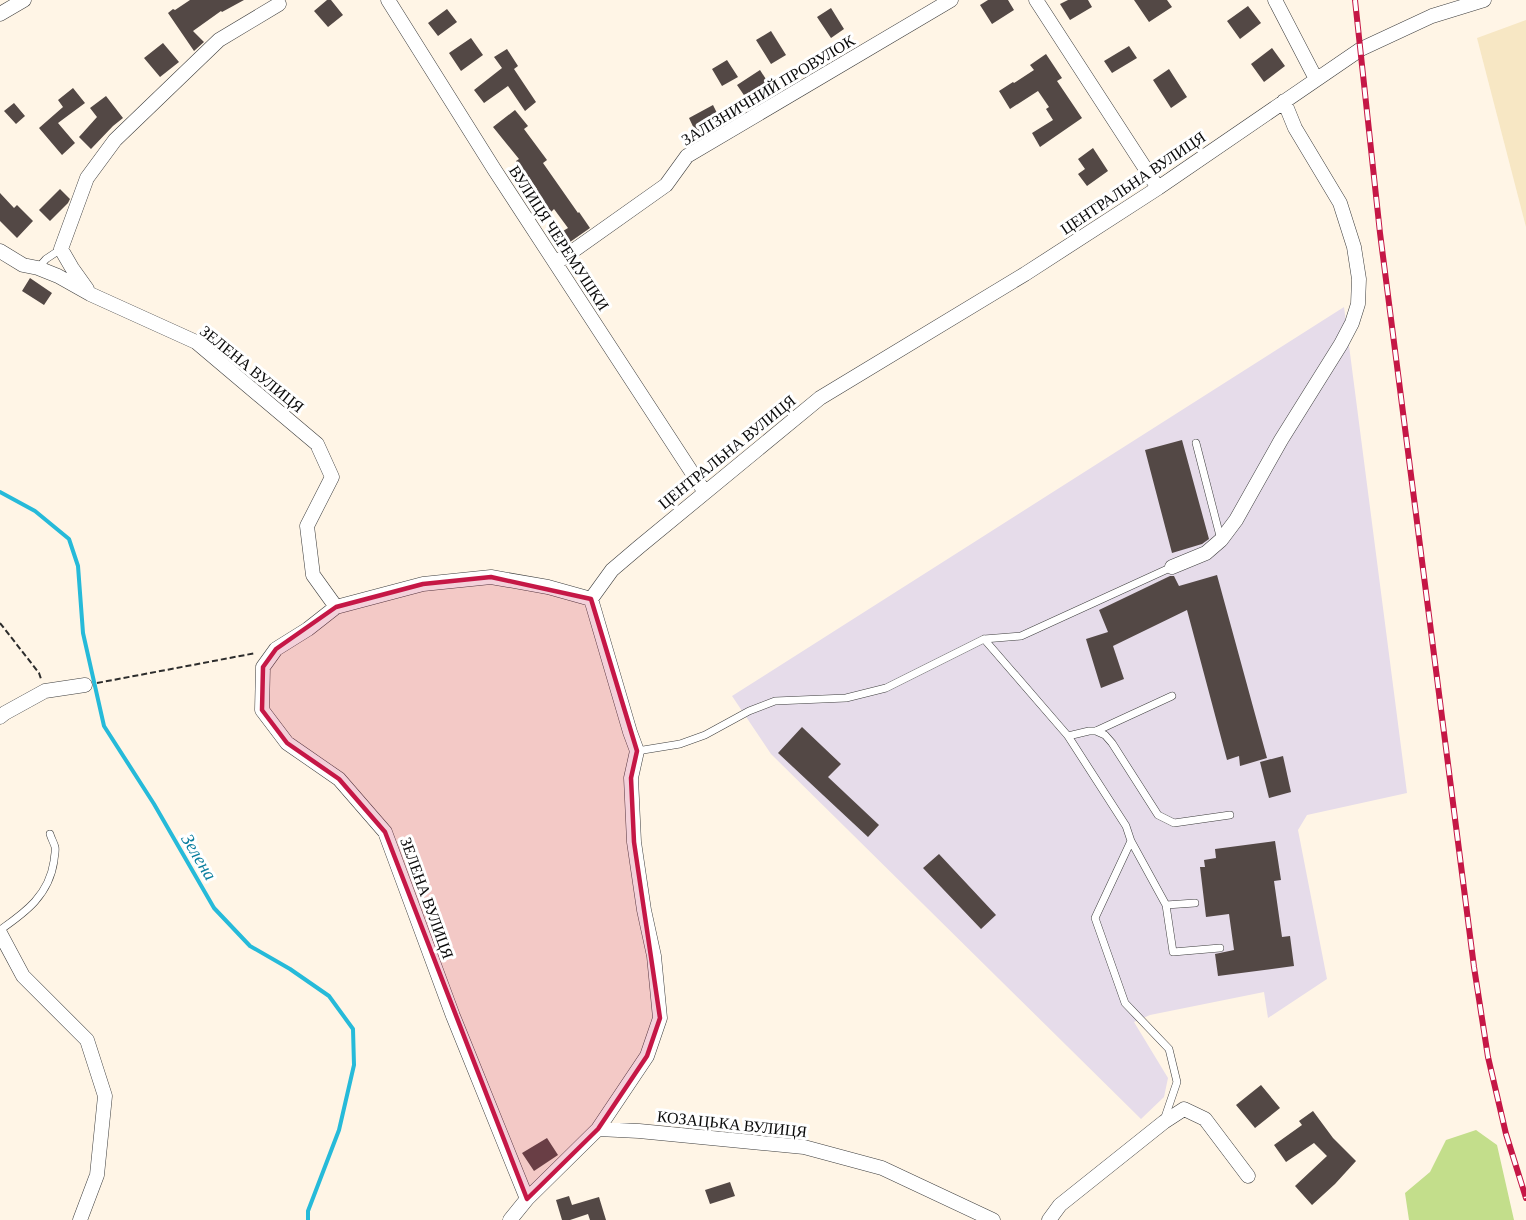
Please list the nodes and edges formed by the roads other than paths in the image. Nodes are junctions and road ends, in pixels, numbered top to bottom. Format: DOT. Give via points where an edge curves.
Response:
graph roads {
  1 [pos="24,0"];
  2 [pos="388,0"];
  3 [pos="951,0"];
  4 [pos="1036,0"];
  5 [pos="1275,0"];
  6 [pos="1484,0"];
  7 [pos="279,4"];
  8 [pos="0,14"];
  9 [pos="1316,79"];
  10 [pos="1284,101"];
  11 [pos="1158,188"];
  12 [pos="61,249"];
  13 [pos="0,250"];
  14 [pos="556,263"];
  15 [pos="38,268"];
  16 [pos="90,294"];
  17 [pos="1196,443"];
  18 [pos="704,491"];
  19 [pos="1221,540"];
  20 [pos="1172,567"];
  21 [pos="591,599"];
  22 [pos="336,607"];
  23 [pos="984,639"];
  24 [pos="85,685"];
  25 [pos="1172,696"];
  26 [pos="0,717"];
  27 [pos="1096,730"];
  28 [pos="1068,736"];
  29 [pos="637,752"];
  30 [pos="1230,815"];
  31 [pos="50,834"];
  32 [pos="1131,841"];
  33 [pos="1195,903"];
  34 [pos="1166,905"];
  35 [pos="0,932"];
  36 [pos="1220,948"];
  37 [pos="1164,1122"];
  38 [pos="598,1129"];
  39 [pos="1248,1176"];
  40 [pos="527,1199"];
  41 [pos="80,1220"];
  42 [pos="510,1220"];
  43 [pos="993,1220"];
  44 [pos="1048,1220"];
  1 -- 8 [label="street"];
  2 -- 14 [label="street, ВУЛИЦЯ ЧЕРЕМУШКИ"];
  3 -- 14 [label="street, ЗАЛІЗНИЧНИЙ ПРОВУЛОК" via="687,156 666,185"];
  4 -- 11 [label="street"];
  5 -- 9 [label="street"];
  6 -- 9 [label="street, ЦЕНТРАЛЬНА ВУЛИЦЯ" via="1432,16 1361,50"];
  7 -- 12 [label="street" via="219,40 115,140 87,178"];
  9 -- 10 [label="street, ЦЕНТРАЛЬНА ВУЛИЦЯ"];
  10 -- 11 [label="street, ЦЕНТРАЛЬНА ВУЛИЦЯ"];
  10 -- 19 [label="street" via="1295,129 1340,203 1354,247 1358,304 1341,344"];
  11 -- 18 [label="street, ЦЕНТРАЛЬНА ВУЛИЦЯ" via="820,398"];
  12 -- 15 [label="lane"];
  12 -- 16 [label="street"];
  13 -- 15 [label="street, ЗЕЛЕНА ВУЛИЦЯ" via="23,265"];
  14 -- 18 [label="street, ВУЛИЦЯ ЧЕРЕМУШКИ"];
  15 -- 16 [label="street, ЗЕЛЕНА ВУЛИЦЯ"];
  16 -- 22 [label="street, ЗЕЛЕНА ВУЛИЦЯ" via="196,342 317,444 332,477 307,526 313,575"];
  17 -- 19 [label="lane"];
  18 -- 21 [label="street, ЦЕНТРАЛЬНА ВУЛИЦЯ" via="612,570"];
  19 -- 20 [label="street" via="1206,552"];
  20 -- 23 [label="lane" via="1021,636"];
  21 -- 22 [label="street" via="491,577 423,584"];
  21 -- 29 [label="street"];
  22 -- 40 [label="street, ЗЕЛЕНА ВУЛИЦЯ" via="276,649 263,668 262,710 286,743 339,779 385,832"];
  23 -- 28 [label="lane"];
  23 -- 29 [label="lane" via="886,688 846,698 775,701 705,735"];
  24 -- 26 [label="street" via="45,691"];
  25 -- 27 [label="lane"];
  27 -- 28 [label="lane"];
  27 -- 30 [label="lane" via="1112,743 1158,815 1174,823"];
  28 -- 32 [label="lane" via="1126,826"];
  29 -- 38 [label="street" via="631,778 634,842 654,956 660,1017 647,1056"];
  31 -- 35 [label="lane" via="56,848 45,890"];
  32 -- 34 [label="lane"];
  32 -- 37 [label="lane" via="1095,918 1125,1003 1168,1049 1177,1082"];
  33 -- 34 [label="lane"];
  34 -- 36 [label="lane" via="1173,952"];
  35 -- 41 [label="street" via="23,976 87,1040 105,1096 97,1175"];
  37 -- 39 [label="street" via="1184,1109 1205,1119"];
  37 -- 44 [label="street" via="1060,1205"];
  38 -- 40 [label="street"];
  38 -- 43 [label="street, КОЗАЦЬКА ВУЛИЦЯ" via="804,1147 882,1168"];
  40 -- 42 [label="street"];
}
